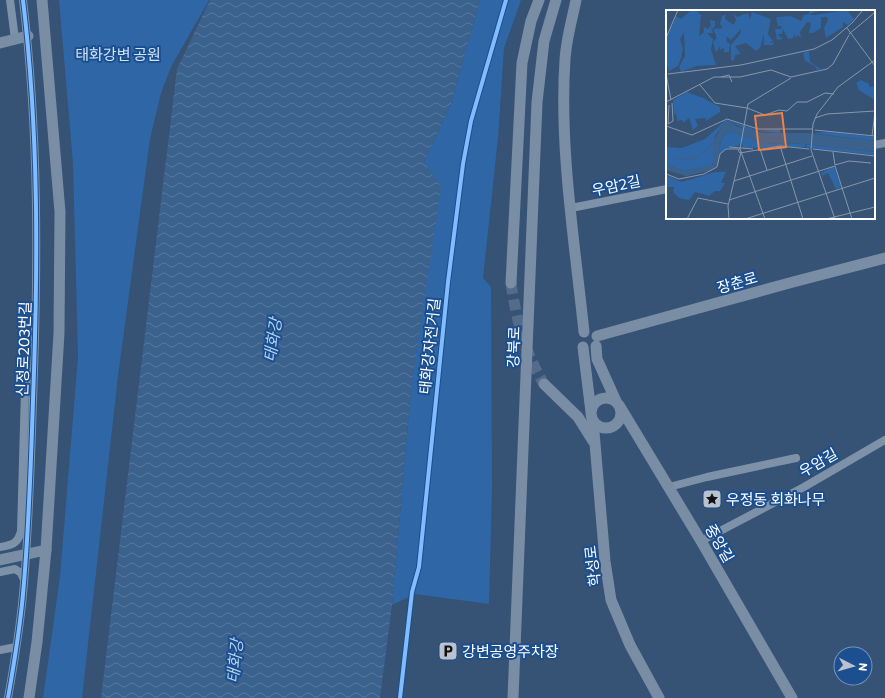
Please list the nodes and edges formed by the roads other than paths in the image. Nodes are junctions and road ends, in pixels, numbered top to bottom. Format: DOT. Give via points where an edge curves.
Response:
graph roads {
  1 [pos="10,0"];
  2 [pos="24,0"];
  3 [pos="42,0"];
  4 [pos="539,0"];
  5 [pos="556,0"];
  6 [pos="576,0"];
  7 [pos="28,36"];
  8 [pos="15,39"];
  9 [pos="0,42"];
  10 [pos="885,143"];
  11 [pos="875,145"];
  12 [pos="666,189"];
  13 [pos="571,208"];
  14 [pos="885,258"];
  15 [pos="511,283"];
  16 [pos="584,332"];
  17 [pos="596,341"];
  18 [pos="583,347"];
  19 [pos="35,360"];
  20 [pos="544,384"];
  21 [pos="617,403"];
  22 [pos="578,418"];
  23 [pos="595,422"];
  24 [pos="885,440"];
  25 [pos="596,450"];
  26 [pos="796,458"];
  27 [pos="669,487"];
  28 [pos="701,541"];
  29 [pos="0,547"];
  30 [pos="46,550"];
  31 [pos="0,560"];
  32 [pos="0,572"];
  33 [pos="24,580"];
  34 [pos="16,647"];
  35 [pos="0,650"];
  36 [pos="8,698"];
  37 [pos="30,698"];
  38 [pos="513,698"];
  39 [pos="659,698"];
  40 [pos="792,698"];
  1 -- 8 [label="street"];
  2 -- 7 [label="street, 신정로203번길"];
  3 -- 30 [label="street" via="60,212 59,333"];
  4 -- 15 [label="street" via="531,21 522,63"];
  5 -- 38 [label="street, 강북로" via="544,40 537,102"];
  6 -- 13 [label="street" via="565,58 564,88"];
  7 -- 8 [label="street"];
  7 -- 19 [label="street, 신정로203번길" via="36,188"];
  8 -- 9 [label="street"];
  10 -- 11 [label="street"];
  12 -- 13 [label="street, 우암2길"];
  13 -- 16 [label="street"];
  14 -- 17 [label="street, 장춘로" via="793,282"];
  16 -- 17 [label="street" via="593,332"];
  16 -- 18 [label="street" via="579,339"];
  17 -- 18 [label="street" via="590,349"];
  17 -- 21 [label="street, 중앙길" via="597,359"];
  18 -- 23 [label="street, 학성로"];
  19 -- 29 [label="street" via="25,390 21,531 15,544"];
  19 -- 33 [label="street, 신정로203번길"];
  20 -- 22 [label="street"];
  21 -- 23 [label="street" via="621,410 620,419 613,426"];
  21 -- 23 [label="street" via="606,398 596,401 591,410"];
  21 -- 27 [label="street, 중앙길"];
  22 -- 23 [label="street"];
  22 -- 25 [label="street"];
  23 -- 25 [label="street, 학성로"];
  24 -- 28 [label="street, 우암길" via="804,487"];
  25 -- 39 [label="street, 학성로" via="605,561 611,600 630,645"];
  26 -- 27 [label="street"];
  27 -- 28 [label="street, 중앙길"];
  28 -- 40 [label="street, 중앙길"];
  30 -- 31 [label="street, bridge"];
  30 -- 37 [label="street"];
  32 -- 33 [label="street" via="15,569 21,573"];
  33 -- 34 [label="street, 신정로203번길"];
  34 -- 35 [label="street"];
  34 -- 36 [label="street, 신정로203번길"];
}
